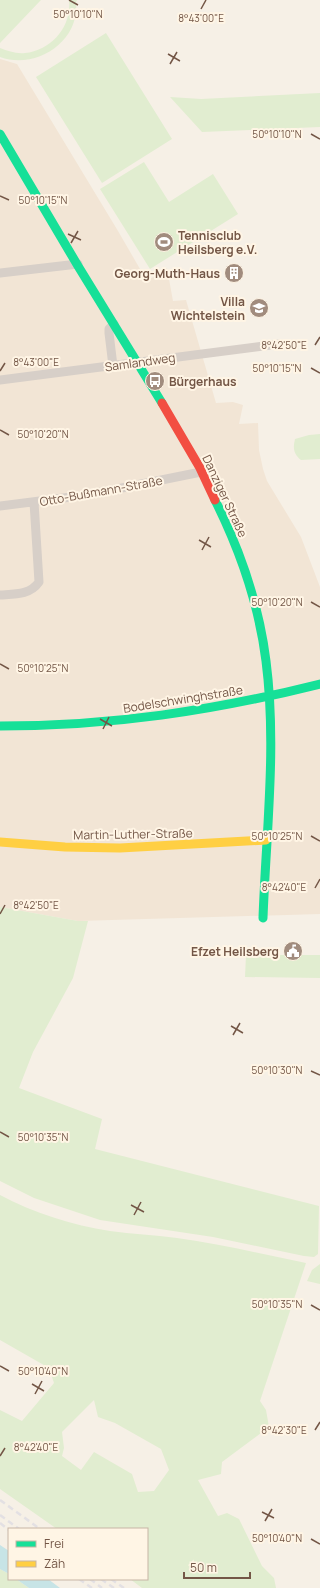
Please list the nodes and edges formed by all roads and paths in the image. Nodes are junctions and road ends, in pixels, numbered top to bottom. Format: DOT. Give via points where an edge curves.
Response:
graph roads {
  1 [pos="0,134"];
  2 [pos="78,264"];
  3 [pos="0,273"];
  4 [pos="114,324"];
  5 [pos="279,344"];
  6 [pos="137,363"];
  7 [pos="112,366"];
  8 [pos="0,380"];
  9 [pos="202,472"];
  10 [pos="34,502"];
  11 [pos="0,506"];
  12 [pos="0,595"];
  13 [pos="320,684"];
  14 [pos="270,696"];
  15 [pos="0,726"];
  16 [pos="266,840"];
  17 [pos="0,842"];
  18 [pos="263,918"];
  1 -- 2 [label="street, Danziger Straße"];
  2 -- 3 [label="street"];
  2 -- 4 [label="street, Danziger Straße"];
  4 -- 6 [label="street, Danziger Straße"];
  4 -- 7 [label="street" via="109,329"];
  5 -- 6 [label="street, Samlandweg"];
  6 -- 7 [label="street, Samlandweg"];
  6 -- 9 [label="street, Danziger Straße"];
  7 -- 8 [label="street, Samlandweg"];
  9 -- 10 [label="street, Otto-Bußmann-Straße" via="126,488"];
  9 -- 14 [label="street, Danziger Straße" via="225,521 252,592 263,639"];
  10 -- 11 [label="street, Otto-Bußmann-Straße"];
  10 -- 12 [label="street" via="39,582 31,591 25,593"];
  13 -- 14 [label="street, Bodelschwinghstraße"];
  14 -- 15 [label="street, Bodelschwinghstraße" via="175,714 120,721"];
  14 -- 16 [label="street, Danziger Straße"];
  16 -- 17 [label="street, Martin-Luther-Straße" via="112,848"];
  16 -- 18 [label="street, Danziger Straße"];
}
